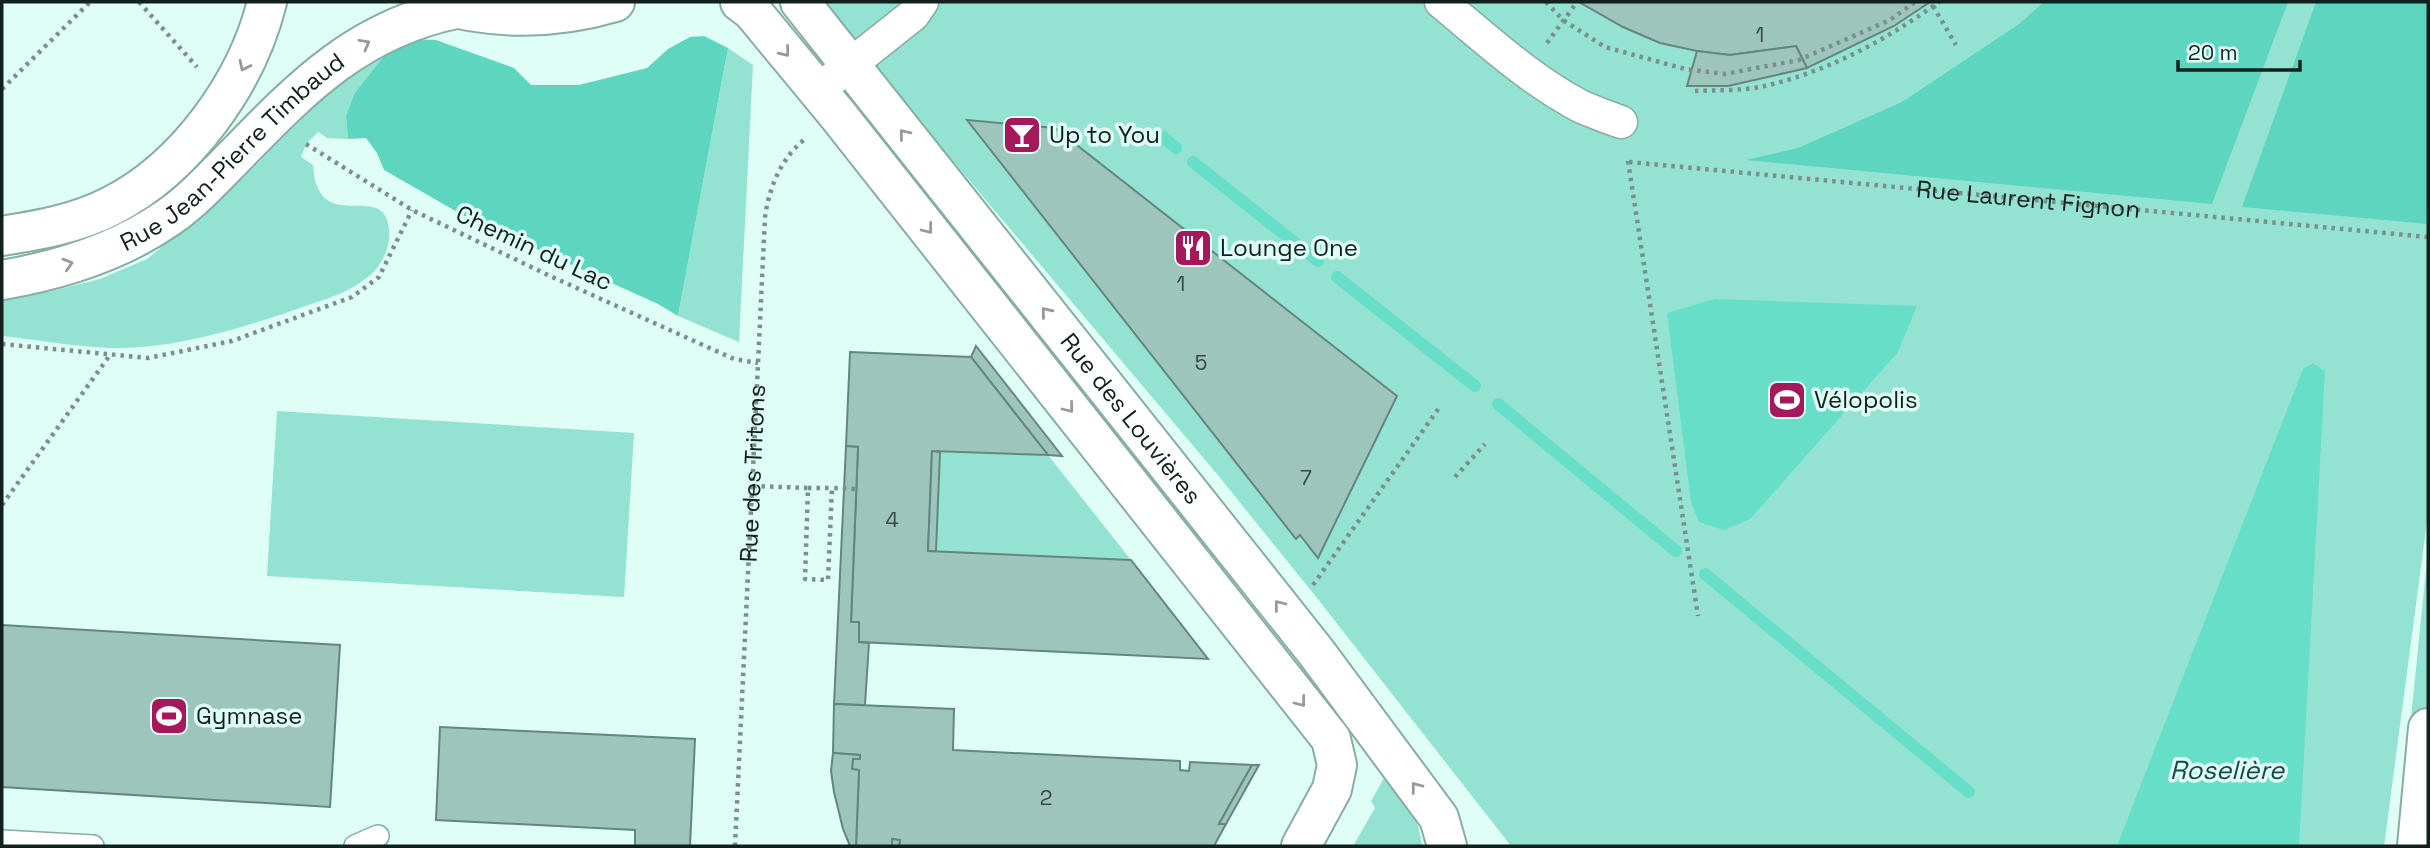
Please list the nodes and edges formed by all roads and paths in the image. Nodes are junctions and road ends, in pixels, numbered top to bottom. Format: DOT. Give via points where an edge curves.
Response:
graph roads {
  1 [pos="90,2"];
  2 [pos="139,2"];
  3 [pos="267,2"];
  4 [pos="615,2"];
  5 [pos="740,2"];
  6 [pos="800,2"];
  7 [pos="922,2"];
  8 [pos="1441,2"];
  9 [pos="1546,2"];
  10 [pos="1577,2"];
  11 [pos="1915,2"];
  12 [pos="1939,2"];
  13 [pos="443,5"];
  14 [pos="1933,6"];
  15 [pos="1563,20"];
  16 [pos="1956,45"];
  17 [pos="850,66"];
  18 [pos="198,68"];
  19 [pos="1525,71"];
  20 [pos="2,89"];
  21 [pos="817,91"];
  22 [pos="1695,91"];
  23 [pos="1621,122"];
  24 [pos="812,133"];
  25 [pos="306,144"];
  26 [pos="412,209"];
  27 [pos="2,236"];
  28 [pos="2428,237"];
  29 [pos="2,280"];
  30 [pos="2,344"];
  31 [pos="110,355"];
  32 [pos="758,363"];
  33 [pos="1439,408"];
  34 [pos="1485,444"];
  35 [pos="1455,477"];
  36 [pos="753,486"];
  37 [pos="808,488"];
  38 [pos="832,488"];
  39 [pos="856,489"];
  40 [pos="2,505"];
  41 [pos="1307,594"];
  42 [pos="1698,616"];
  43 [pos="2428,728"];
  44 [pos="378,835"];
  45 [pos="2,841"];
  46 [pos="93,846"];
  47 [pos="355,846"];
  48 [pos="735,846"];
  49 [pos="1301,846"];
  50 [pos="1447,846"];
  51 [pos="2417,846"];
  1 -- 20 [label="path"];
  2 -- 18 [label="path"];
  3 -- 27 [label="street, Rue Jean-Pierre Timbaud, one-way" via="251,52 222,104 201,132 147,183 111,206 77,220"];
  4 -- 13 [label="street" via="579,11 508,16"];
  5 -- 21 [label="street, Rue des Louvières, one-way"];
  6 -- 17 [label="street, Rue des Louvières"];
  7 -- 17 [label="street" via="913,15"];
  8 -- 19 [label="street"];
  9 -- 15 [label="path"];
  10 -- 15 [label="path"];
  11 -- 15 [label="path" via="1890,20 1799,61 1725,74 1685,69 1605,47"];
  12 -- 14 [label="path"];
  29 -- 13 [label="street, Rue Jean-Pierre Timbaud, one-way" via="103,253 139,236 196,194 327,68 394,27"];
  14 -- 16 [label="path"];
  14 -- 22 [label="path" via="1903,28 1808,74 1762,87"];
  15 -- 19 [label="path"];
  17 -- 21 [label="street"];
  50 -- 17 [label="street, Rue des Louvières, one-way" via="1439,818 1316,652"];
  19 -- 23 [label="street" via="1582,107"];
  21 -- 49 [label="street, Rue des Louvières, one-way" via="1331,739 1337,765 1332,789"];
  24 -- 32 [label="path, Rue des Tritons" via="782,166 767,200"];
  25 -- 26 [label="path, Chemin du Lac"];
  26 -- 31 [label="path" via="379,277 352,297 232,341 148,358"];
  26 -- 32 [label="path, Chemin du Lac" via="734,359"];
  28 -- 42 [label="path, Rue Laurent Fignon" via="1629,162"];
  30 -- 31 [label="path"];
  31 -- 40 [label="path"];
  32 -- 36 [label="path, Rue des Tritons"];
  33 -- 41 [label="path"];
  34 -- 35 [label="path"];
  36 -- 37 [label="path"];
  36 -- 48 [label="path, Rue des Tritons"];
  37 -- 38 [label="path"];
  37 -- 38 [label="path" via="805,579 828,580"];
  38 -- 39 [label="path"];
  43 -- 51 [label="street"];
  44 -- 47 [label="lane"];
  45 -- 46 [label="lane"];
}
